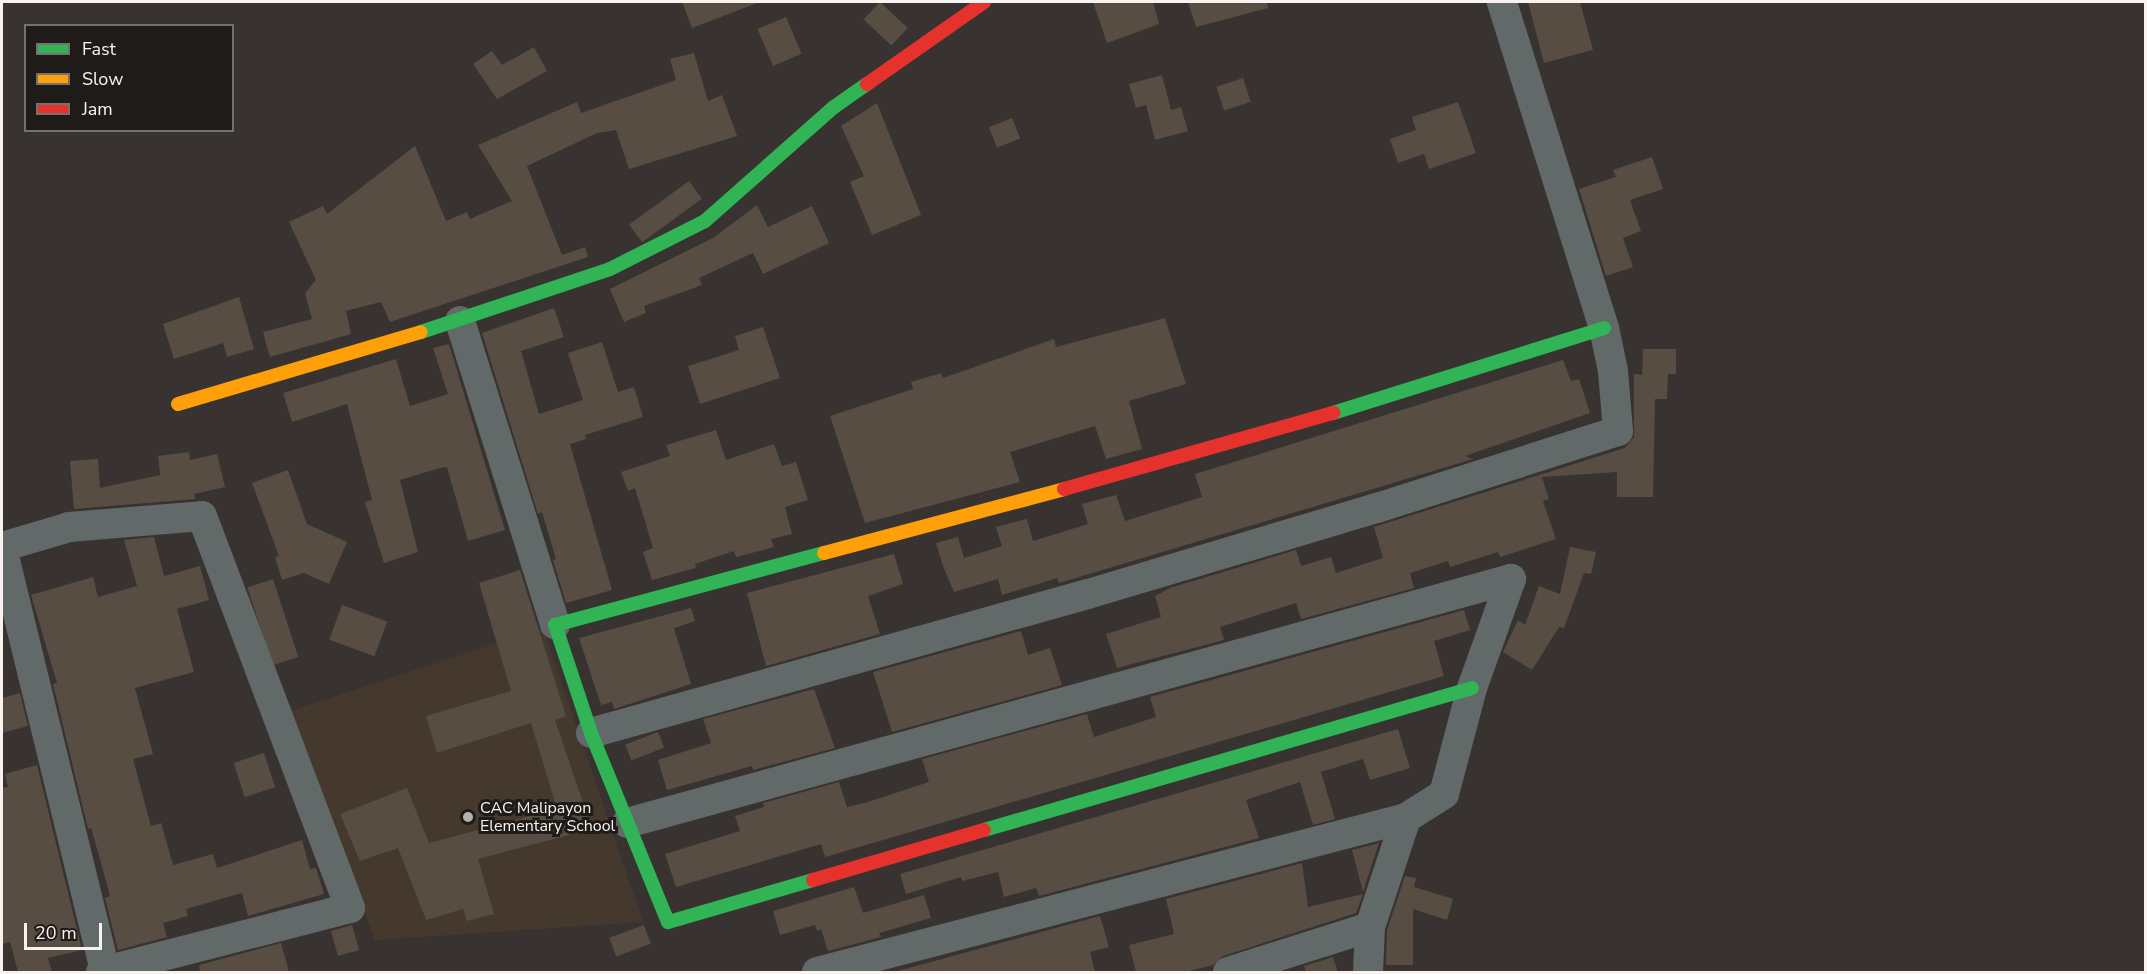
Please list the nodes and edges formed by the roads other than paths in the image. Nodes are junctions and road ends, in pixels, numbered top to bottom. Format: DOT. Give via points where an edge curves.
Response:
graph roads {
  1 [pos="984,2"];
  2 [pos="1502,2"];
  3 [pos="460,321"];
  4 [pos="1604,328"];
  5 [pos="178,404"];
  6 [pos="2,548"];
  7 [pos="555,625"];
  8 [pos="1472,688"];
  9 [pos="591,733"];
  10 [pos="1406,818"];
  11 [pos="627,823"];
  12 [pos="1370,927"];
  13 [pos="103,972"];
  14 [pos="817,972"];
  15 [pos="1228,972"];
  16 [pos="1368,972"];
  1 -- 3 [label="street" via="834,107 705,221 610,269"];
  2 -- 4 [label="street"];
  3 -- 5 [label="street"];
  3 -- 7 [label="street"];
  4 -- 7 [label="street" via="1230,445"];
  4 -- 9 [label="street" via="1613,371 1618,431 1088,594"];
  6 -- 13 [label="street"];
  6 -- 13 [label="street" via="69,527 202,516 350,908"];
  7 -- 9 [label="street"];
  8 -- 10 [label="street" via="1444,794"];
  8 -- 11 [label="street" via="668,922"];
  8 -- 11 [label="street" via="1511,579"];
  9 -- 11 [label="street"];
  10 -- 12 [label="street"];
  10 -- 14 [label="street"];
  12 -- 15 [label="street"];
  12 -- 16 [label="street"];
}
